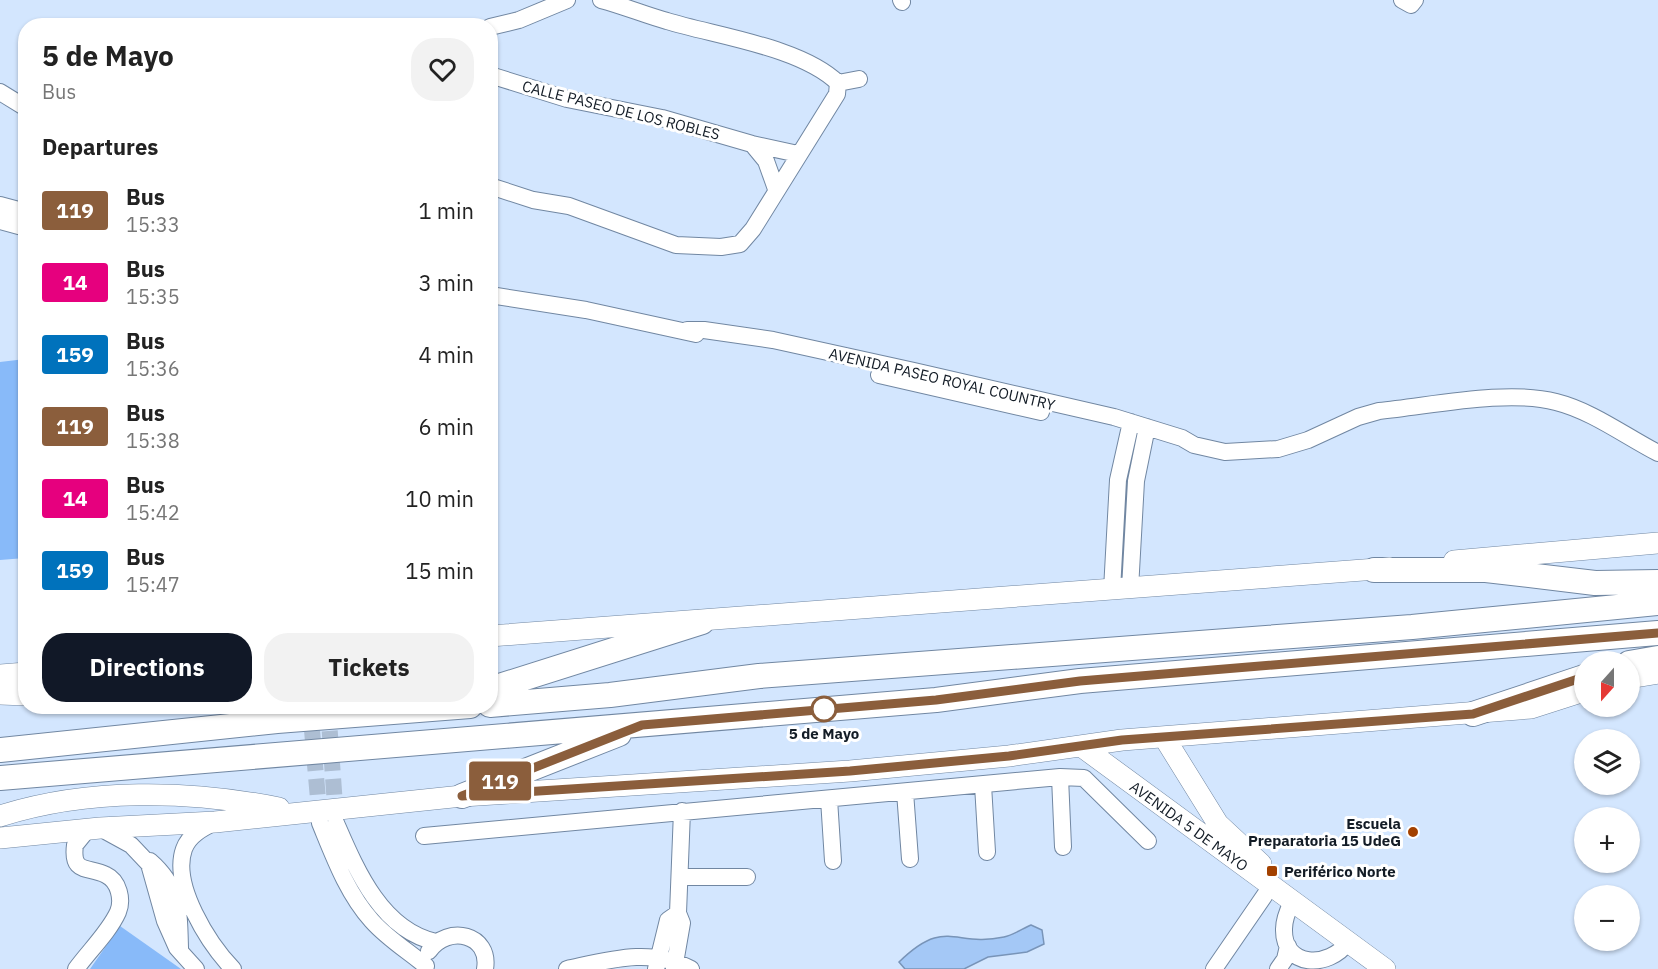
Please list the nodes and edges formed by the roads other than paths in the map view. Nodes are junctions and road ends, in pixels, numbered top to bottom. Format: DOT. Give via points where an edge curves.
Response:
graph roads {
  1 [pos="567,0"];
  2 [pos="601,0"];
  3 [pos="622,3"];
  4 [pos="498,25"];
  5 [pos="498,77"];
  6 [pos="859,79"];
  7 [pos="838,83"];
  8 [pos="0,92"];
  9 [pos="18,103"];
  10 [pos="752,144"];
  11 [pos="798,154"];
  12 [pos="498,189"];
  13 [pos="776,189"];
  14 [pos="498,195"];
  15 [pos="534,200"];
  16 [pos="0,205"];
  17 [pos="18,210"];
  18 [pos="0,221"];
  19 [pos="18,226"];
  20 [pos="498,296"];
  21 [pos="1138,429"];
  22 [pos="1658,453"];
  23 [pos="1118,480"];
  24 [pos="1136,481"];
  25 [pos="1658,543"];
  26 [pos="1374,570"];
  27 [pos="1658,582"];
  28 [pos="1121,589"];
  29 [pos="1658,603"];
  30 [pos="702,622"];
  31 [pos="1658,633"];
  32 [pos="498,635"];
  33 [pos="1658,658"];
  34 [pos="1640,661"];
  35 [pos="1658,673"];
  36 [pos="18,674"];
  37 [pos="0,675"];
  38 [pos="1640,676"];
  39 [pos="1574,680"];
  40 [pos="498,686"];
  41 [pos="0,694"];
  42 [pos="1574,694"];
  43 [pos="18,695"];
  44 [pos="498,704"];
  45 [pos="372,714"];
  46 [pos="1473,714"];
  47 [pos="642,725"];
  48 [pos="1164,737"];
  49 [pos="1081,746"];
  50 [pos="0,750"];
  51 [pos="1060,777"];
  52 [pos="0,778"];
  53 [pos="983,785"];
  54 [pos="905,792"];
  55 [pos="462,796"];
  56 [pos="829,798"];
  57 [pos="682,811"];
  58 [pos="301,813"];
  59 [pos="0,816"];
  60 [pos="215,822"];
  61 [pos="94,828"];
  62 [pos="424,836"];
  63 [pos="0,838"];
  64 [pos="1148,841"];
  65 [pos="1063,847"];
  66 [pos="987,852"];
  67 [pos="142,855"];
  68 [pos="910,859"];
  69 [pos="833,861"];
  70 [pos="747,877"];
  71 [pos="680,878"];
  72 [pos="1271,886"];
  73 [pos="179,889"];
  74 [pos="1292,902"];
  75 [pos="678,913"];
  76 [pos="436,942"];
  77 [pos="1348,942"];
  78 [pos="1288,946"];
  79 [pos="180,952"];
  80 [pos="657,963"];
  81 [pos="1220,965"];
  82 [pos="1306,965"];
  83 [pos="426,967"];
  84 [pos="491,967"];
  85 [pos="680,967"];
  86 [pos="76,969"];
  87 [pos="196,969"];
  88 [pos="233,969"];
  89 [pos="567,969"];
  90 [pos="1278,969"];
  91 [pos="1385,969"];
  92 [pos="1400,969"];
  1 -- 4 [label="street"];
  2 -- 3 [label="street"];
  3 -- 7 [label="street" via="665,21 759,45 828,74"];
  5 -- 10 [label="street, CALLE PASEO DE LOS ROBLES" via="567,99 662,118"];
  6 -- 7 [label="street"];
  7 -- 11 [label="street" via="837,94"];
  8 -- 9 [label="street"];
  10 -- 11 [label="street, CALLE PASEO DE LOS ROBLES"];
  10 -- 13 [label="street" via="766,161"];
  11 -- 13 [label="street"];
  12 -- 15 [label="street"];
  13 -- 15 [label="street" via="740,244 721,247 676,245 569,206"];
  14 -- 15 [label="street"];
  16 -- 17 [label="street"];
  18 -- 19 [label="street"];
  20 -- 21 [label="street, AVENIDA PASEO ROYAL COUNTRY" via="704,330"];
  21 -- 22 [label="street, AVENIDA PASEO ROYAL COUNTRY" via="1225,452 1278,449 1379,411 1532,396 1582,412"];
  21 -- 23 [label="street"];
  21 -- 24 [label="street"];
  23 -- 24 [label="street"];
  23 -- 28 [label="street"];
  24 -- 28 [label="street"];
  25 -- 26 [label="main road"];
  26 -- 27 [label="highway" via="1486,570 1595,583"];
  26 -- 28 [label="main road"];
  28 -- 30 [label="main road"];
  29 -- 44 [label="highway" via="1412,627 771,675"];
  30 -- 32 [label="main road"];
  30 -- 40 [label="highway"];
  31 -- 47 [label="highway" via="1080,681 936,700"];
  33 -- 34 [label="highway"];
  35 -- 38 [label="main road"];
  36 -- 37 [label="main road"];
  39 -- 46 [label="highway"];
  41 -- 43 [label="main road"];
  42 -- 46 [label="main road" via="1531,708"];
  45 -- 50 [label="highway"];
  46 -- 48 [label="main road"];
  47 -- 52 [label="highway"];
  47 -- 55 [label="highway"];
  48 -- 49 [label="main road"];
  48 -- 92 [label="main road, AVENIDA 5 DE MAYO" via="1218,824 1271,875"];
  49 -- 55 [label="main road" via="850,771"];
  49 -- 72 [label="main road, AVENIDA 5 DE MAYO"];
  51 -- 53 [label="street"];
  51 -- 64 [label="street" via="1084,778"];
  51 -- 65 [label="street"];
  53 -- 54 [label="street"];
  53 -- 66 [label="street"];
  54 -- 56 [label="street"];
  54 -- 68 [label="street"];
  55 -- 58 [label="main road"];
  56 -- 57 [label="street"];
  56 -- 69 [label="street"];
  57 -- 62 [label="street"];
  57 -- 71 [label="street"];
  58 -- 59 [label="main road" via="245,802 125,796 66,801"];
  58 -- 60 [label="main road"];
  60 -- 61 [label="main road"];
  60 -- 73 [label="street" via="196,834 185,848"];
  61 -- 63 [label="main road"];
  61 -- 67 [label="street" via="131,845"];
  61 -- 86 [label="street" via="75,845 76,860 82,869 113,880 120,903 113,919"];
  67 -- 73 [label="street"];
  67 -- 79 [label="street"];
  70 -- 71 [label="street"];
  71 -- 75 [label="street"];
  72 -- 74 [label="main road, AVENIDA 5 DE MAYO"];
  72 -- 81 [label="street"];
  73 -- 79 [label="street"];
  73 -- 88 [label="street"];
  74 -- 77 [label="main road, AVENIDA 5 DE MAYO"];
  74 -- 78 [label="street" via="1283,928"];
  75 -- 80 [label="street" via="668,920"];
  75 -- 85 [label="street" via="682,923"];
  76 -- 83 [label="street" via="428,952"];
  76 -- 83 [label="street" via="399,924 382,906 328,823 345,881 357,902 392,940"];
  76 -- 84 [label="street" via="448,935 474,940"];
  77 -- 82 [label="street" via="1329,960"];
  77 -- 91 [label="main road, AVENIDA 5 DE MAYO"];
  78 -- 82 [label="street"];
  78 -- 90 [label="street"];
  79 -- 87 [label="street"];
  80 -- 85 [label="street"];
  80 -- 89 [label="street" via="630,956"];
}
